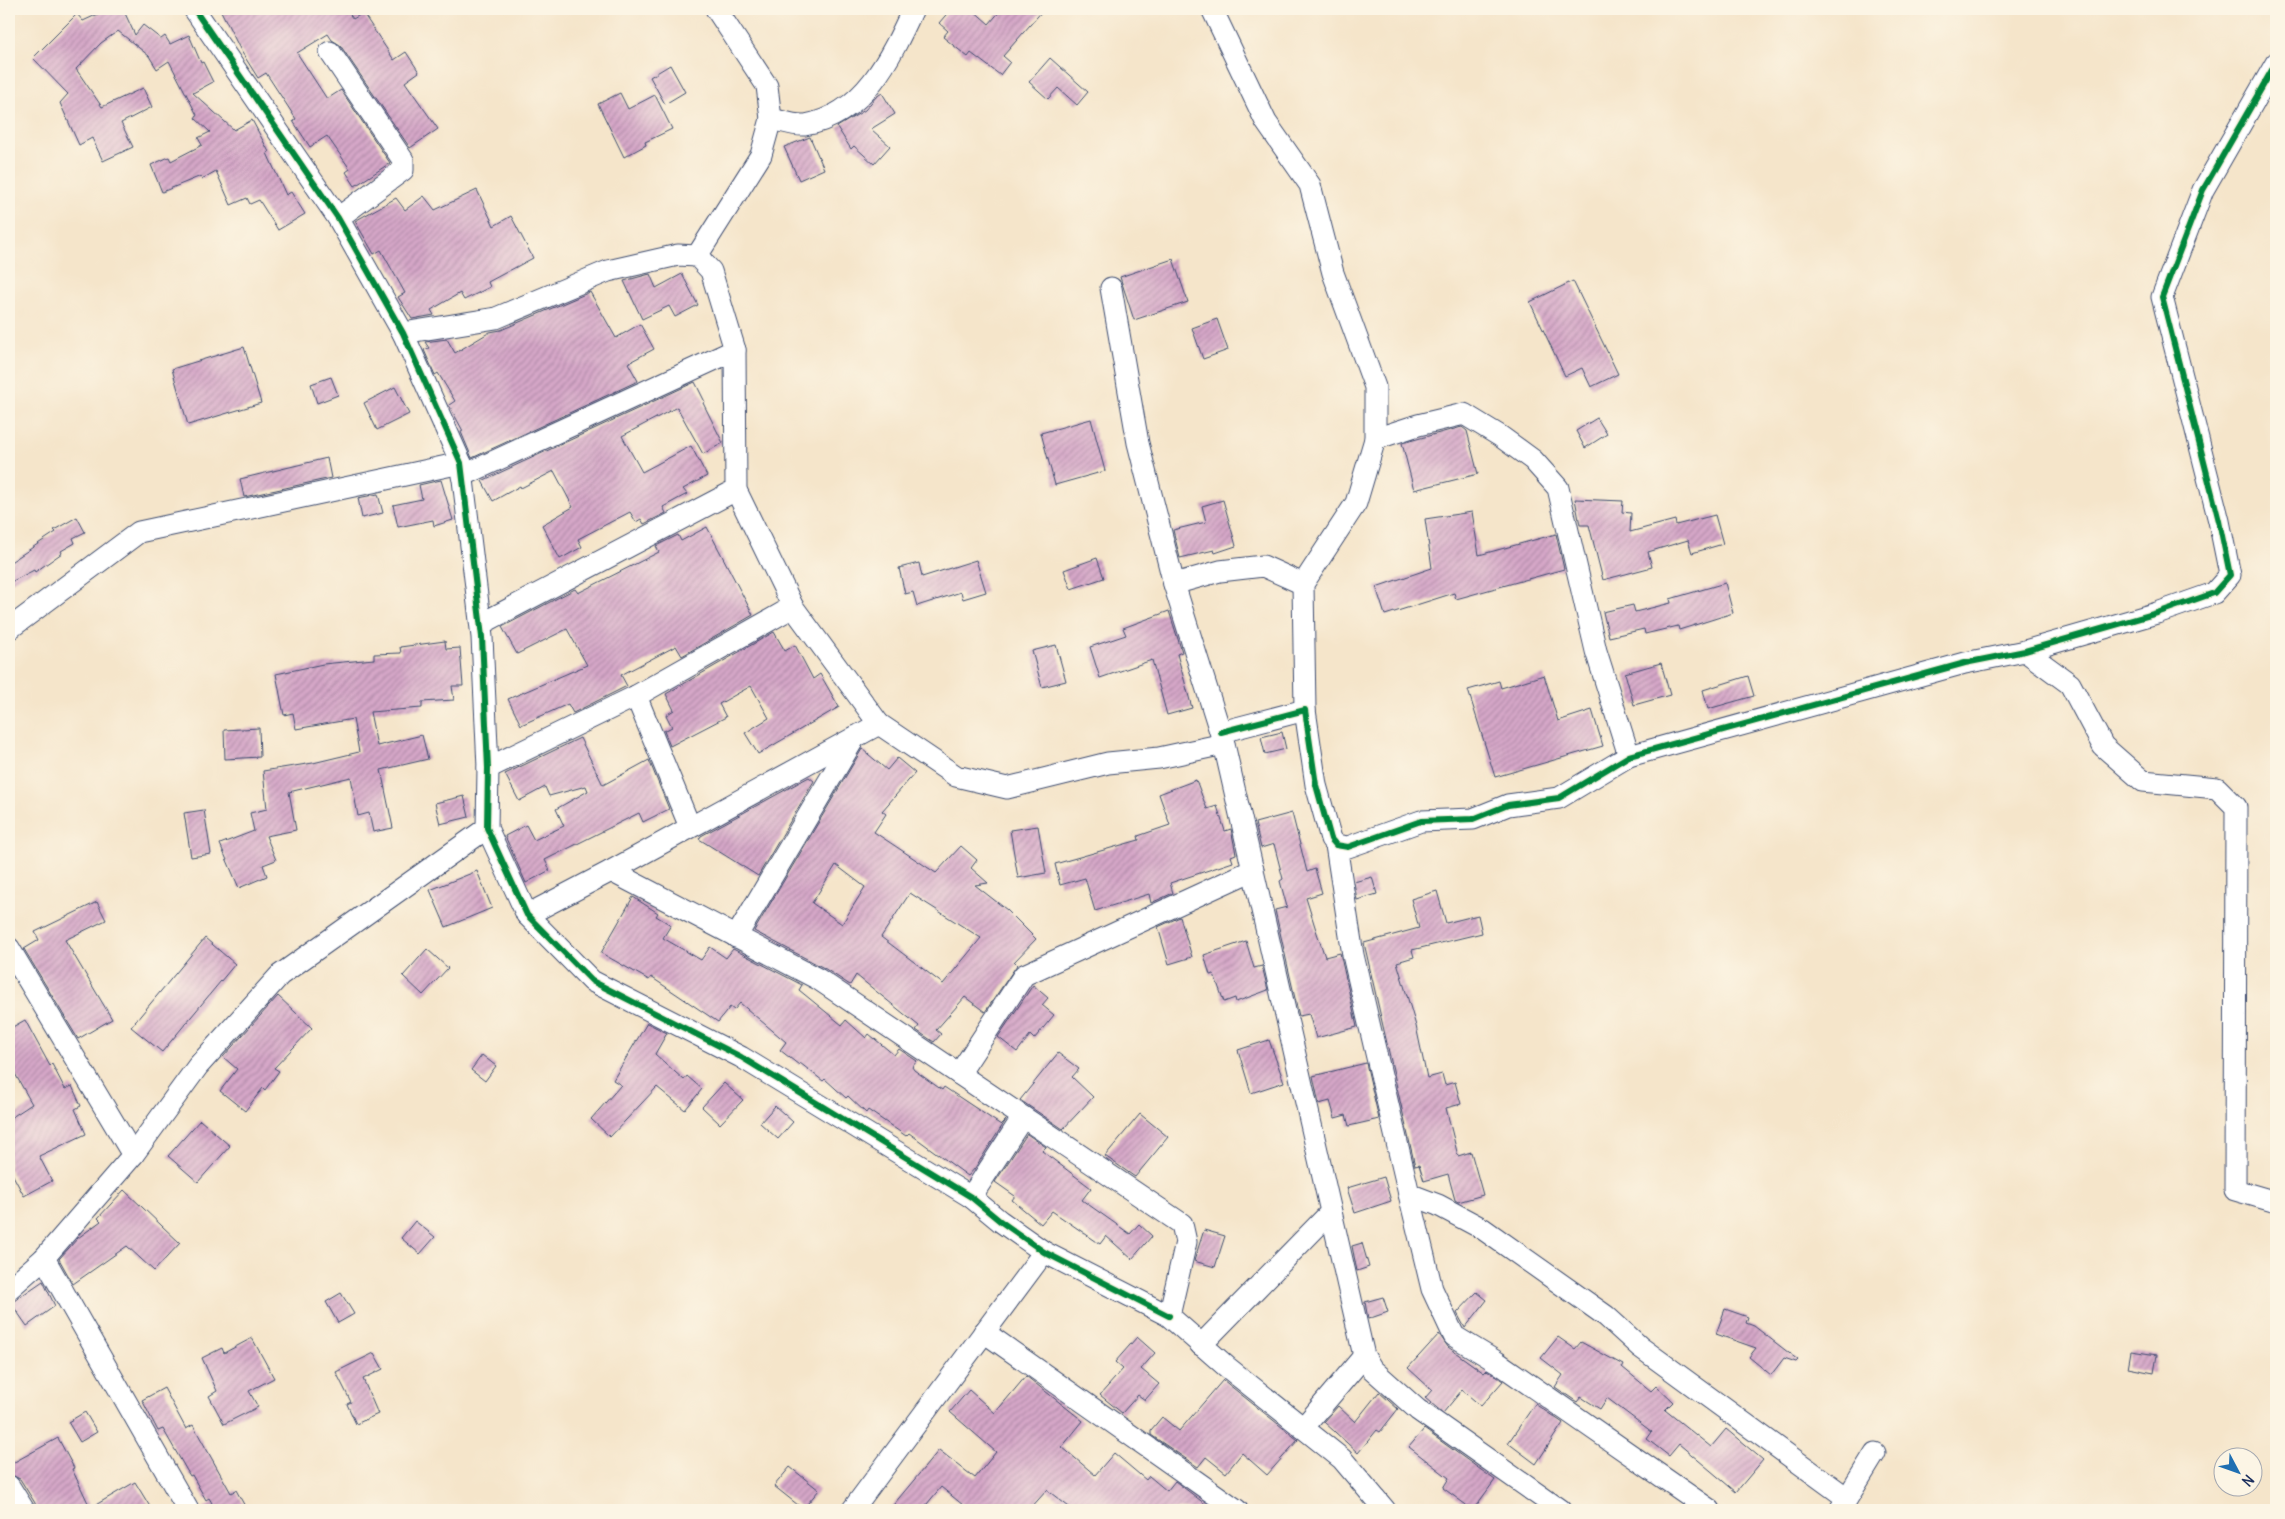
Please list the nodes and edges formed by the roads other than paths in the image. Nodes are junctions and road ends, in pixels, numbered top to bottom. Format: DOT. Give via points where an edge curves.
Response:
graph roads {
  1 [pos="194,9"];
  2 [pos="716,9"];
  3 [pos="913,9"];
  4 [pos="1212,9"];
  5 [pos="330,52"];
  6 [pos="2276,63"];
  7 [pos="771,119"];
  8 [pos="338,218"];
  9 [pos="697,256"];
  10 [pos="1112,288"];
  11 [pos="402,333"];
  12 [pos="735,350"];
  13 [pos="1375,439"];
  14 [pos="462,470"];
  15 [pos="736,490"];
  16 [pos="1174,584"];
  17 [pos="1303,584"];
  18 [pos="793,607"];
  19 [pos="481,624"];
  20 [pos="9,629"];
  21 [pos="2025,651"];
  22 [pos="636,696"];
  23 [pos="1305,710"];
  24 [pos="879,724"];
  25 [pos="855,736"];
  26 [pos="1222,738"];
  27 [pos="1629,756"];
  28 [pos="488,768"];
  29 [pos="690,827"];
  30 [pos="487,828"];
  31 [pos="1336,845"];
  32 [pos="1253,870"];
  33 [pos="611,871"];
  34 [pos="527,915"];
  35 [pos="736,937"];
  36 [pos="9,948"];
  37 [pos="959,1074"];
  38 [pos="1023,1117"];
  39 [pos="133,1155"];
  40 [pos="1409,1194"];
  41 [pos="971,1197"];
  42 [pos="2276,1202"];
  43 [pos="1331,1212"];
  44 [pos="1044,1252"];
  45 [pos="44,1258"];
  46 [pos="9,1289"];
  47 [pos="1169,1316"];
  48 [pos="984,1332"];
  49 [pos="1200,1345"];
  50 [pos="1364,1356"];
  51 [pos="1303,1428"];
  52 [pos="1875,1453"];
  53 [pos="9,1486"];
  54 [pos="1844,1504"];
  55 [pos="854,1509"];
  56 [pos="24,1510"];
  57 [pos="188,1510"];
  58 [pos="1237,1510"];
  59 [pos="1385,1510"];
  60 [pos="1560,1510"];
  61 [pos="1710,1510"];
  1 -- 8 [label="street"];
  2 -- 7 [label="street" via="767,86"];
  3 -- 7 [label="street" via="891,57 868,89 832,117 803,125"];
  4 -- 13 [label="street" via="1266,122 1310,185 1333,273 1375,387"];
  5 -- 8 [label="street" via="403,160 403,170"];
  6 -- 21 [label="street" via="2203,190 2162,297 2230,575 2214,593"];
  7 -- 9 [label="street" via="761,155"];
  8 -- 11 [label="street"];
  9 -- 11 [label="street" via="678,255 608,272 496,318"];
  9 -- 12 [label="street" via="711,271"];
  10 -- 16 [label="street" via="1138,443"];
  11 -- 14 [label="street"];
  12 -- 14 [label="street"];
  12 -- 15 [label="street"];
  13 -- 17 [label="street" via="1356,504"];
  13 -- 27 [label="street" via="1464,414 1534,460 1558,488 1596,651"];
  14 -- 19 [label="street"];
  14 -- 20 [label="street" via="139,532"];
  15 -- 18 [label="street"];
  15 -- 19 [label="street"];
  16 -- 17 [label="street" via="1220,571 1263,566"];
  16 -- 26 [label="street"];
  17 -- 23 [label="street"];
  18 -- 22 [label="street"];
  18 -- 24 [label="street"];
  19 -- 28 [label="street"];
  21 -- 27 [label="street" via="1965,663"];
  21 -- 42 [label="street" via="2070,684 2103,746 2143,781 2217,788 2236,807 2235,1190"];
  22 -- 28 [label="street"];
  22 -- 29 [label="street"];
  23 -- 26 [label="street"];
  23 -- 31 [label="street" via="1316,785 1331,839"];
  24 -- 25 [label="street"];
  24 -- 26 [label="street" via="956,776 1006,788 1108,762 1159,758"];
  25 -- 29 [label="street"];
  25 -- 35 [label="street"];
  26 -- 32 [label="street"];
  27 -- 31 [label="street" via="1559,798 1508,805 1473,819 1421,821 1348,847"];
  28 -- 30 [label="street"];
  29 -- 33 [label="street"];
  30 -- 34 [label="street"];
  30 -- 39 [label="street" via="280,975 198,1066"];
  31 -- 40 [label="street" via="1353,955"];
  32 -- 37 [label="street" via="1024,975"];
  32 -- 43 [label="street"];
  33 -- 34 [label="street"];
  33 -- 35 [label="street"];
  34 -- 41 [label="street" via="592,981 741,1057"];
  35 -- 37 [label="street" via="818,979"];
  36 -- 39 [label="street"];
  37 -- 38 [label="street"];
  38 -- 41 [label="street"];
  38 -- 47 [label="street" via="1182,1224 1186,1242"];
  39 -- 45 [label="street"];
  40 -- 54 [label="street" via="1483,1229 1606,1316 1640,1347"];
  40 -- 61 [label="street" via="1432,1289 1454,1336 1497,1362"];
  41 -- 44 [label="street"];
  43 -- 49 [label="street"];
  43 -- 50 [label="street"];
  44 -- 47 [label="street"];
  44 -- 48 [label="street"];
  45 -- 46 [label="street"];
  45 -- 57 [label="street"];
  47 -- 49 [label="street"];
  48 -- 55 [label="street"];
  48 -- 58 [label="street"];
  49 -- 51 [label="street"];
  50 -- 51 [label="street"];
  50 -- 60 [label="street" via="1372,1369 1418,1410"];
  51 -- 59 [label="street" via="1342,1459"];
  52 -- 54 [label="street"];
  53 -- 56 [label="street"];
}
